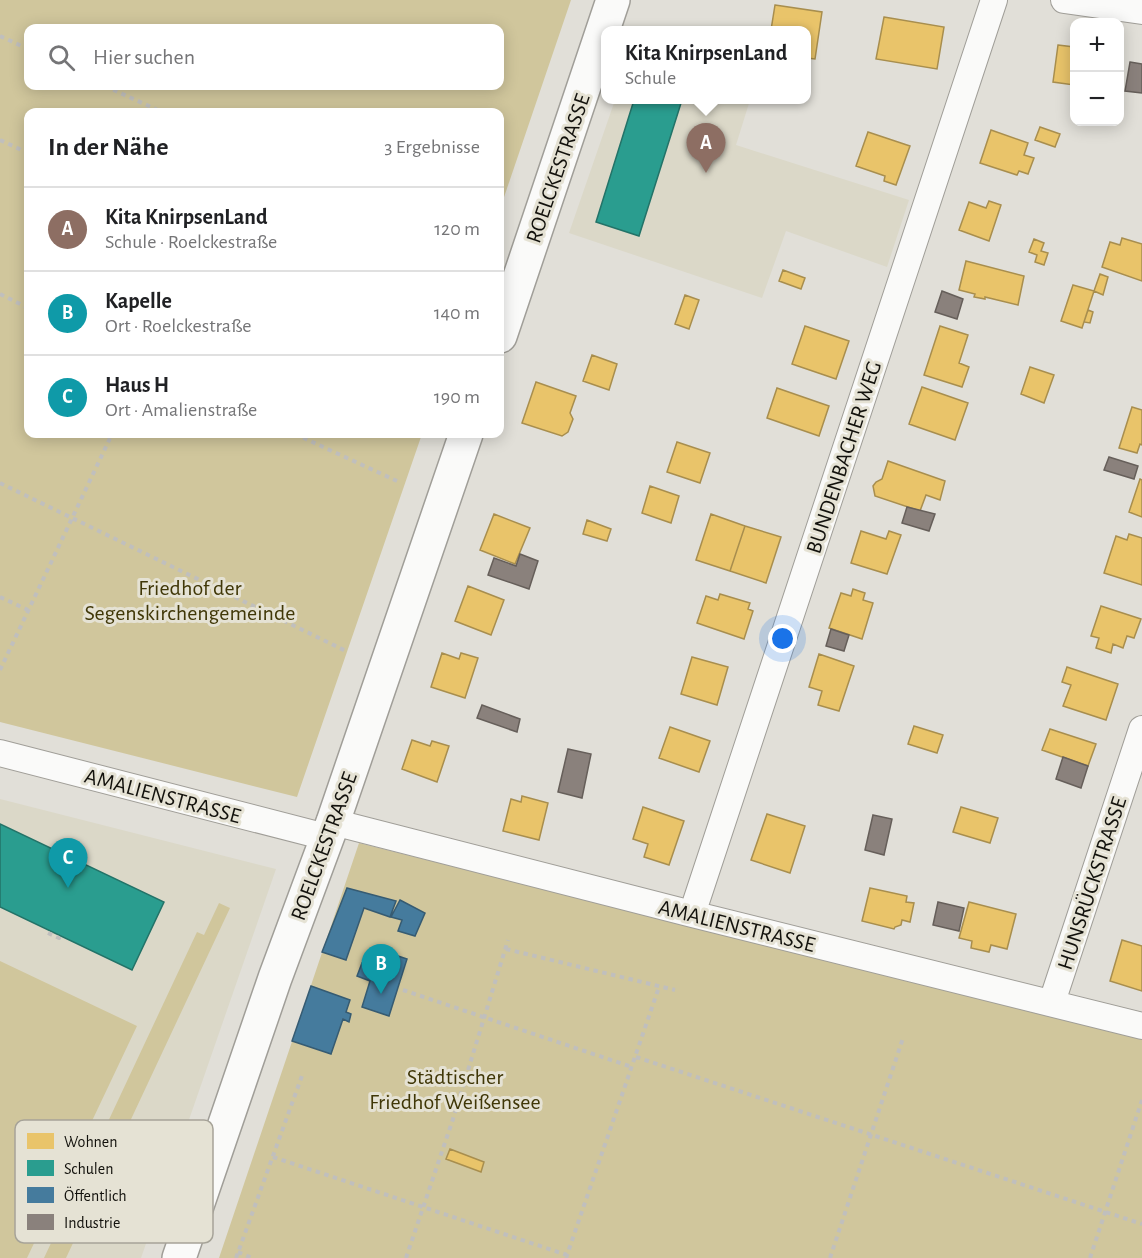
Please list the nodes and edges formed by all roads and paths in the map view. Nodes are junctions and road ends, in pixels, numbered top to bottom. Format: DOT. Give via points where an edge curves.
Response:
graph roads {
  1 [pos="613,0"];
  2 [pos="994,0"];
  3 [pos="1064,0"];
  4 [pos="1142,11"];
  5 [pos="604,26"];
  6 [pos="0,36"];
  7 [pos="601,36"];
  8 [pos="24,47"];
  9 [pos="114,90"];
  10 [pos="153,108"];
  11 [pos="0,140"];
  12 [pos="24,151"];
  13 [pos="0,294"];
  14 [pos="24,306"];
  15 [pos="504,324"];
  16 [pos="110,438"];
  17 [pos="304,438"];
  18 [pos="465,438"];
  19 [pos="397,481"];
  20 [pos="0,483"];
  21 [pos="71,518"];
  22 [pos="0,597"];
  23 [pos="28,610"];
  24 [pos="348,652"];
  25 [pos="0,670"];
  26 [pos="1142,729"];
  27 [pos="0,753"];
  28 [pos="330,830"];
  29 [pos="692,914"];
  30 [pos="48,933"];
  31 [pos="60,936"];
  32 [pos="508,940"];
  33 [pos="506,949"];
  34 [pos="659,987"];
  35 [pos="403,990"];
  36 [pos="675,990"];
  37 [pos="1052,1002"];
  38 [pos="484,1017"];
  39 [pos="1142,1026"];
  40 [pos="903,1038"];
  41 [pos="636,1057"];
  42 [pos="632,1067"];
  43 [pos="303,1073"];
  44 [pos="1142,1100"];
  45 [pos="870,1135"];
  46 [pos="273,1157"];
  47 [pos="213,1159"];
  48 [pos="423,1206"];
  49 [pos="1105,1212"];
  50 [pos="1142,1224"];
  51 [pos="184,1243"];
  52 [pos="238,1252"];
  53 [pos="567,1256"];
  54 [pos="179,1258"];
  55 [pos="236,1258"];
  56 [pos="252,1258"];
  57 [pos="406,1258"];
  58 [pos="830,1258"];
  59 [pos="1090,1258"];
  1 -- 5 [label="street, ROELCKESTRASSE"];
  2 -- 29 [label="street, BUNDENBACHER WEG"];
  3 -- 4 [label="street"];
  6 -- 8 [label="path"];
  7 -- 15 [label="street, ROELCKESTRASSE"];
  9 -- 10 [label="path"];
  11 -- 12 [label="path"];
  13 -- 14 [label="path"];
  16 -- 21 [label="path"];
  17 -- 19 [label="path"];
  18 -- 28 [label="street, ROELCKESTRASSE"];
  20 -- 21 [label="path"];
  21 -- 23 [label="path"];
  21 -- 24 [label="path"];
  22 -- 23 [label="path"];
  23 -- 25 [label="path"];
  26 -- 37 [label="street, HUNSRÜCKSTRASSE"];
  27 -- 28 [label="street, AMALIENSTRASSE"];
  28 -- 29 [label="street, AMALIENSTRASSE"];
  28 -- 47 [label="street, ROELCKESTRASSE"];
  29 -- 37 [label="street, AMALIENSTRASSE"];
  30 -- 31 [label="path" via="59,939"];
  32 -- 33 [label="path"];
  33 -- 34 [label="path"];
  33 -- 38 [label="path"];
  34 -- 36 [label="path"];
  34 -- 41 [label="path"];
  35 -- 38 [label="path"];
  37 -- 39 [label="street, AMALIENSTRASSE"];
  38 -- 42 [label="path"];
  38 -- 48 [label="path"];
  40 -- 45 [label="path"];
  41 -- 42 [label="path"];
  41 -- 45 [label="path"];
  42 -- 53 [label="path"];
  43 -- 46 [label="path"];
  44 -- 49 [label="path"];
  45 -- 49 [label="path"];
  45 -- 58 [label="path"];
  46 -- 48 [label="path"];
  46 -- 52 [label="path"];
  48 -- 53 [label="path"];
  48 -- 57 [label="path"];
  49 -- 50 [label="path"];
  49 -- 59 [label="path"];
  51 -- 54 [label="street, ROELCKESTRASSE"];
  52 -- 55 [label="path"];
  52 -- 56 [label="path"];
}
